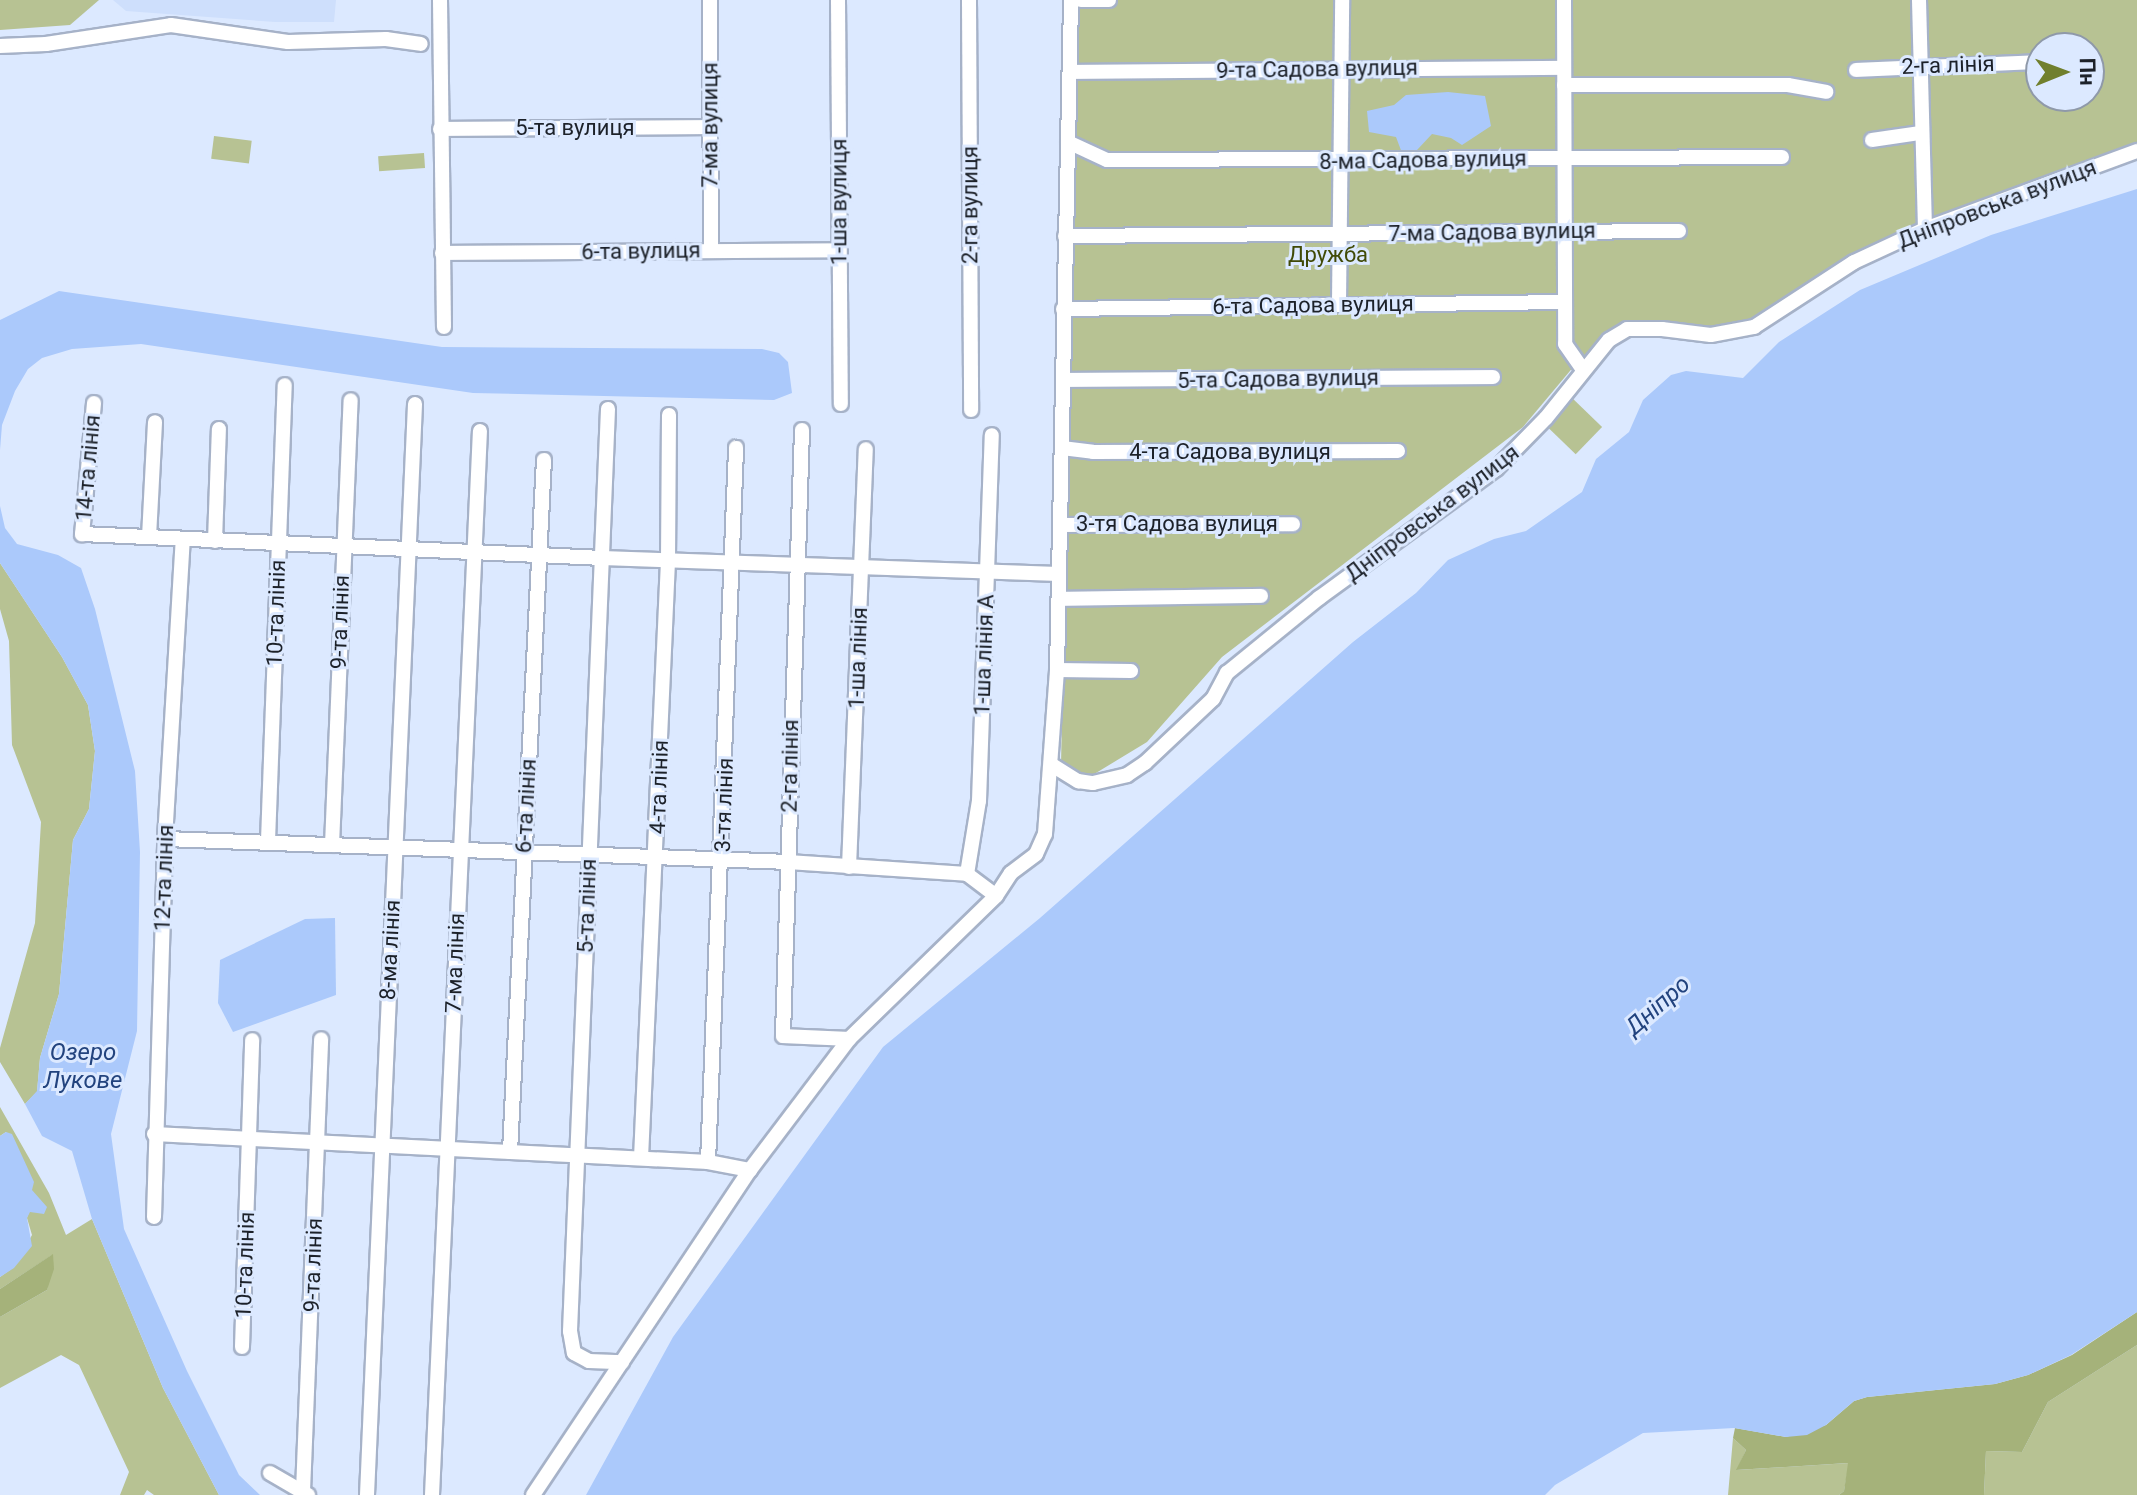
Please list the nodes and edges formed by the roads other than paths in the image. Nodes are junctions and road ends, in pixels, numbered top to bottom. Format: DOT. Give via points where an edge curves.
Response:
graph roads {
  1 [pos="440,0"];
  2 [pos="710,0"];
  3 [pos="838,0"];
  4 [pos="969,0"];
  5 [pos="1071,0"];
  6 [pos="1081,0"];
  7 [pos="1109,0"];
  8 [pos="1342,0"];
  9 [pos="1564,0"];
  10 [pos="1919,0"];
  11 [pos="421,44"];
  12 [pos="0,46"];
  13 [pos="2025,62"];
  14 [pos="1920,65"];
  15 [pos="1341,68"];
  16 [pos="1564,68"];
  17 [pos="1856,70"];
  18 [pos="1070,72"];
  19 [pos="1564,85"];
  20 [pos="1826,92"];
  21 [pos="710,127"];
  22 [pos="440,129"];
  23 [pos="1920,133"];
  24 [pos="1872,140"];
  25 [pos="1068,142"];
  26 [pos="2137,151"];
  27 [pos="1782,157"];
  28 [pos="1563,158"];
  29 [pos="1340,162"];
  30 [pos="1925,229"];
  31 [pos="1563,231"];
  32 [pos="1679,231"];
  33 [pos="1339,234"];
  34 [pos="1065,236"];
  35 [pos="711,250"];
  36 [pos="839,250"];
  37 [pos="442,253"];
  38 [pos="1563,302"];
  39 [pos="1339,304"];
  40 [pos="1063,309"];
  41 [pos="444,327"];
  42 [pos="1583,370"];
  43 [pos="1493,377"];
  44 [pos="1063,380"];
  45 [pos="285,385"];
  46 [pos="351,400"];
  47 [pos="94,403"];
  48 [pos="415,404"];
  49 [pos="841,404"];
  50 [pos="608,409"];
  51 [pos="971,410"];
  52 [pos="669,415"];
  53 [pos="155,422"];
  54 [pos="219,429"];
  55 [pos="802,430"];
  56 [pos="480,431"];
  57 [pos="992,435"];
  58 [pos="736,448"];
  59 [pos="1062,448"];
  60 [pos="866,449"];
  61 [pos="1398,451"];
  62 [pos="544,460"];
  63 [pos="1293,524"];
  64 [pos="1061,525"];
  65 [pos="149,537"];
  66 [pos="183,540"];
  67 [pos="215,541"];
  68 [pos="279,544"];
  69 [pos="343,546"];
  70 [pos="409,549"];
  71 [pos="472,551"];
  72 [pos="538,554"];
  73 [pos="602,558"];
  74 [pos="668,560"];
  75 [pos="733,563"];
  76 [pos="795,566"];
  77 [pos="862,569"];
  78 [pos="987,572"];
  79 [pos="1059,574"];
  80 [pos="1261,596"];
  81 [pos="1059,599"];
  82 [pos="1057,670"];
  83 [pos="1131,671"];
  84 [pos="1052,765"];
  85 [pos="165,839"];
  86 [pos="268,841"];
  87 [pos="332,845"];
  88 [pos="396,847"];
  89 [pos="460,849"];
  90 [pos="523,854"];
  91 [pos="589,856"];
  92 [pos="656,858"];
  93 [pos="722,860"];
  94 [pos="788,862"];
  95 [pos="849,867"];
  96 [pos="967,874"];
  97 [pos="996,896"];
  98 [pos="321,1039"];
  99 [pos="849,1039"];
  100 [pos="252,1040"];
  101 [pos="154,1134"];
  102 [pos="249,1139"];
  103 [pos="318,1143"];
  104 [pos="380,1146"];
  105 [pos="447,1149"];
  106 [pos="510,1152"];
  107 [pos="577,1155"];
  108 [pos="641,1158"];
  109 [pos="708,1162"];
  110 [pos="750,1170"];
  111 [pos="154,1217"];
  112 [pos="242,1347"];
  113 [pos="622,1362"];
  114 [pos="270,1473"];
  115 [pos="306,1493"];
  116 [pos="367,1495"];
  117 [pos="432,1495"];
  118 [pos="533,1495"];
  1 -- 22 [label="street"];
  2 -- 21 [label="street, 7-ма вулиця"];
  3 -- 36 [label="street, 1-ша вулиця"];
  4 -- 51 [label="street, 2-га вулиця"];
  5 -- 18 [label="street"];
  6 -- 7 [label="street"];
  8 -- 15 [label="street"];
  9 -- 16 [label="street"];
  10 -- 14 [label="street"];
  11 -- 12 [label="street" via="386,39 288,42 171,25"];
  13 -- 14 [label="street, 2-га лінія"];
  14 -- 17 [label="street, 2-га лінія"];
  14 -- 23 [label="street"];
  15 -- 16 [label="street, 9-та Садова вулиця"];
  15 -- 18 [label="street, 9-та Садова вулиця"];
  15 -- 29 [label="street"];
  16 -- 19 [label="street"];
  18 -- 25 [label="street"];
  19 -- 20 [label="street" via="1788,85"];
  19 -- 28 [label="street"];
  21 -- 22 [label="street, 5-та вулиця"];
  21 -- 35 [label="street, 7-ма вулиця"];
  22 -- 37 [label="street"];
  23 -- 24 [label="street"];
  23 -- 30 [label="street"];
  25 -- 29 [label="street, 8-ма Садова вулиця" via="1107,160"];
  25 -- 34 [label="street"];
  26 -- 30 [label="street, Дніпровська вулиця"];
  27 -- 28 [label="street, 8-ма Садова вулиця"];
  28 -- 29 [label="street, 8-ма Садова вулиця"];
  28 -- 31 [label="street"];
  29 -- 33 [label="street"];
  30 -- 42 [label="street, Дніпровська вулиця" via="1854,262 1754,327 1711,335 1627,329 1609,340"];
  31 -- 32 [label="street, 7-ма Садова вулиця"];
  31 -- 33 [label="street, 7-ма Садова вулиця"];
  31 -- 38 [label="street"];
  33 -- 34 [label="street, 7-ма Садова вулиця"];
  33 -- 39 [label="street"];
  34 -- 40 [label="street"];
  35 -- 36 [label="street, 6-та вулиця"];
  35 -- 37 [label="street, 6-та вулиця"];
  36 -- 49 [label="street, 1-ша вулиця"];
  37 -- 41 [label="street"];
  38 -- 39 [label="street, 6-та Садова вулиця"];
  38 -- 42 [label="street" via="1565,344"];
  39 -- 40 [label="street, 6-та Садова вулиця"];
  40 -- 44 [label="street"];
  42 -- 84 [label="street, Дніпровська вулиця" via="1496,469 1319,598 1227,673 1213,699 1145,763 1127,775 1093,783 1078,781"];
  43 -- 44 [label="street, 5-та Садова вулиця"];
  44 -- 59 [label="street"];
  45 -- 68 [label="street, 10-та лінія"];
  46 -- 69 [label="street, 9-та лінія"];
  47 -- 65 [label="street, 14-та лінія" via="82,534"];
  48 -- 70 [label="street, 8-ма лінія"];
  50 -- 73 [label="street, 5-та лінія"];
  52 -- 74 [label="street, 4-та лінія"];
  53 -- 65 [label="street"];
  54 -- 67 [label="street"];
  55 -- 76 [label="street, 2-га лінія"];
  56 -- 71 [label="street, 7-ма лінія"];
  57 -- 78 [label="street, 1-ша лінія А"];
  58 -- 75 [label="street, 3-тя лінія"];
  59 -- 61 [label="street, 4-та Садова вулиця"];
  59 -- 64 [label="street"];
  60 -- 77 [label="street, 1-ша лінія"];
  62 -- 72 [label="street, 6-та лінія"];
  63 -- 64 [label="street, 3-тя Садова вулиця"];
  64 -- 79 [label="street"];
  65 -- 66 [label="street"];
  66 -- 67 [label="street"];
  66 -- 85 [label="street, 12-та лінія"];
  67 -- 68 [label="street"];
  68 -- 69 [label="street"];
  68 -- 86 [label="street, 10-та лінія"];
  69 -- 70 [label="street"];
  69 -- 87 [label="street, 9-та лінія"];
  70 -- 71 [label="street"];
  70 -- 88 [label="street, 8-ма лінія"];
  71 -- 72 [label="street"];
  71 -- 89 [label="street, 7-ма лінія"];
  72 -- 73 [label="street"];
  72 -- 90 [label="street, 6-та лінія"];
  73 -- 74 [label="street"];
  73 -- 91 [label="street, 5-та лінія"];
  74 -- 75 [label="street"];
  74 -- 92 [label="street, 4-та лінія"];
  75 -- 76 [label="street"];
  75 -- 93 [label="street, 3-тя лінія"];
  76 -- 77 [label="street"];
  76 -- 94 [label="street, 2-га лінія"];
  77 -- 78 [label="street"];
  77 -- 95 [label="street, 1-ша лінія"];
  78 -- 79 [label="street"];
  78 -- 96 [label="street, 1-ша лінія А" via="979,801"];
  79 -- 81 [label="street"];
  80 -- 81 [label="street"];
  81 -- 82 [label="street"];
  82 -- 83 [label="street"];
  82 -- 84 [label="street"];
  84 -- 97 [label="street" via="1045,834 1036,854 1011,873"];
  85 -- 86 [label="street"];
  85 -- 101 [label="street, 12-та лінія"];
  86 -- 87 [label="street"];
  87 -- 88 [label="street"];
  88 -- 89 [label="street"];
  88 -- 104 [label="street, 8-ма лінія"];
  89 -- 90 [label="street"];
  89 -- 105 [label="street, 7-ма лінія"];
  90 -- 91 [label="street"];
  90 -- 106 [label="street, 6-та лінія"];
  91 -- 92 [label="street"];
  91 -- 107 [label="street, 5-та лінія"];
  92 -- 93 [label="street"];
  92 -- 108 [label="street, 4-та лінія"];
  93 -- 94 [label="street"];
  93 -- 109 [label="street, 3-тя лінія"];
  94 -- 95 [label="street"];
  94 -- 99 [label="street, 2-га лінія" via="783,1036"];
  95 -- 96 [label="street"];
  96 -- 97 [label="street"];
  97 -- 99 [label="street"];
  98 -- 103 [label="street, 9-та лінія"];
  99 -- 110 [label="street"];
  100 -- 102 [label="street, 10-та лінія"];
  101 -- 102 [label="street"];
  101 -- 111 [label="street, 12-та лінія"];
  102 -- 103 [label="street"];
  102 -- 112 [label="street, 10-та лінія"];
  103 -- 104 [label="street"];
  103 -- 115 [label="street, 9-та лінія"];
  104 -- 105 [label="street"];
  104 -- 116 [label="street, 8-ма лінія"];
  105 -- 106 [label="street"];
  105 -- 117 [label="street, 7-ма лінія"];
  106 -- 107 [label="street"];
  107 -- 108 [label="street"];
  107 -- 113 [label="street, 5-та лінія" via="570,1331 574,1353 589,1361"];
  108 -- 109 [label="street"];
  109 -- 110 [label="street"];
  110 -- 113 [label="street"];
  113 -- 118 [label="street"];
  114 -- 115 [label="street"];
}
